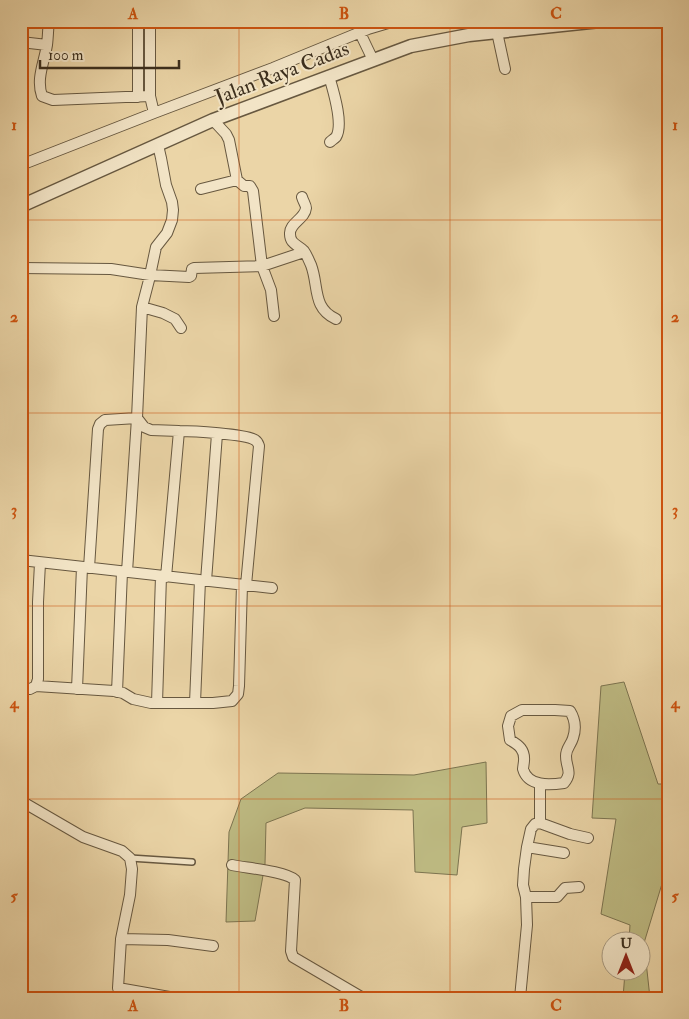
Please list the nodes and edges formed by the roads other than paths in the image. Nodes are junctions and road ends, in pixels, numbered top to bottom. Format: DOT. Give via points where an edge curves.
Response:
graph roads {
  1 [pos="49,21"];
  2 [pos="138,21"];
  3 [pos="150,21"];
  4 [pos="395,21"];
  5 [pos="600,21"];
  6 [pos="497,32"];
  7 [pos="360,35"];
  8 [pos="21,42"];
  9 [pos="47,46"];
  10 [pos="372,58"];
  11 [pos="505,69"];
  12 [pos="329,76"];
  13 [pos="150,96"];
  14 [pos="138,97"];
  15 [pos="154,113"];
  16 [pos="213,120"];
  17 [pos="330,142"];
  18 [pos="158,145"];
  19 [pos="21,165"];
  20 [pos="237,180"];
  21 [pos="201,189"];
  22 [pos="302,197"];
  23 [pos="21,206"];
  24 [pos="304,252"];
  25 [pos="262,266"];
  26 [pos="21,268"];
  27 [pos="150,275"];
  28 [pos="142,307"];
  29 [pos="274,316"];
  30 [pos="336,319"];
  31 [pos="181,328"];
  32 [pos="137,418"];
  33 [pos="179,431"];
  34 [pos="217,434"];
  35 [pos="21,560"];
  36 [pos="40,563"];
  37 [pos="86,568"];
  38 [pos="124,572"];
  39 [pos="163,576"];
  40 [pos="203,581"];
  41 [pos="244,585"];
  42 [pos="272,588"];
  43 [pos="36,686"];
  44 [pos="21,689"];
  45 [pos="77,689"];
  46 [pos="117,692"];
  47 [pos="157,703"];
  48 [pos="195,703"];
  49 [pos="540,784"];
  50 [pos="21,801"];
  51 [pos="540,823"];
  52 [pos="588,838"];
  53 [pos="526,847"];
  54 [pos="564,853"];
  55 [pos="130,858"];
  56 [pos="192,862"];
  57 [pos="232,865"];
  58 [pos="579,887"];
  59 [pos="526,897"];
  60 [pos="121,939"];
  61 [pos="214,946"];
  62 [pos="118,993"];
  63 [pos="175,998"];
  64 [pos="363,998"];
  65 [pos="520,998"];
  1 -- 9 [label="street"];
  2 -- 14 [label="street"];
  3 -- 13 [label="street"];
  4 -- 7 [label="street"];
  5 -- 6 [label="street, Jalan Raya Cadas"];
  6 -- 10 [label="street, Jalan Raya Cadas" via="411,46"];
  6 -- 11 [label="street"];
  7 -- 10 [label="street"];
  7 -- 15 [label="street"];
  8 -- 9 [label="street"];
  9 -- 14 [label="street" via="40,77 42,96 53,100"];
  10 -- 12 [label="street, Jalan Raya Cadas"];
  12 -- 16 [label="street, Jalan Raya Cadas"];
  12 -- 17 [label="street" via="338,108 338,131"];
  13 -- 14 [label="street"];
  13 -- 15 [label="street"];
  15 -- 19 [label="street"];
  16 -- 18 [label="street, Jalan Raya Cadas"];
  16 -- 20 [label="street" via="229,140"];
  18 -- 23 [label="street, Jalan Raya Cadas"];
  18 -- 27 [label="street" via="173,210 167,233 156,247"];
  20 -- 21 [label="street"];
  20 -- 25 [label="street" via="253,190"];
  22 -- 24 [label="street" via="305,211 290,232 292,242"];
  24 -- 25 [label="street"];
  24 -- 30 [label="street" via="320,303 324,311"];
  25 -- 27 [label="street" via="196,267 189,278"];
  25 -- 29 [label="street" via="271,290"];
  26 -- 27 [label="street" via="111,269"];
  27 -- 28 [label="street"];
  28 -- 31 [label="street" via="175,318"];
  28 -- 32 [label="street"];
  32 -- 33 [label="street" via="151,430"];
  32 -- 37 [label="street" via="105,420 98,429"];
  32 -- 38 [label="street"];
  33 -- 34 [label="street"];
  33 -- 39 [label="street"];
  34 -- 40 [label="street"];
  34 -- 41 [label="street" via="255,439 259,446"];
  35 -- 36 [label="street"];
  36 -- 37 [label="street"];
  36 -- 43 [label="street"];
  37 -- 38 [label="street"];
  37 -- 45 [label="street"];
  38 -- 39 [label="street"];
  38 -- 46 [label="street"];
  39 -- 40 [label="street"];
  39 -- 47 [label="street"];
  40 -- 41 [label="street"];
  40 -- 48 [label="street"];
  41 -- 42 [label="street"];
  41 -- 48 [label="street" via="238,694 232,701"];
  43 -- 44 [label="street"];
  43 -- 45 [label="street"];
  45 -- 46 [label="street"];
  46 -- 47 [label="street" via="133,699"];
  47 -- 48 [label="street"];
  49 -- 49 [label="street" via="529,779 523,769 524,755 510,740 508,726 511,716 522,710 570,711 575,728 567,747 568,778 564,783"];
  49 -- 51 [label="street"];
  50 -- 55 [label="street" via="83,837 122,851"];
  51 -- 52 [label="street"];
  51 -- 53 [label="street" via="531,829"];
  53 -- 54 [label="street"];
  53 -- 59 [label="street" via="523,885"];
  55 -- 56 [label="lane"];
  55 -- 60 [label="street" via="130,895"];
  57 -- 64 [label="street" via="289,875 295,880 293,957"];
  58 -- 59 [label="street" via="565,888 557,897"];
  59 -- 65 [label="street" via="527,925"];
  60 -- 61 [label="street" via="168,940"];
  60 -- 62 [label="street"];
  62 -- 63 [label="street"];
}
